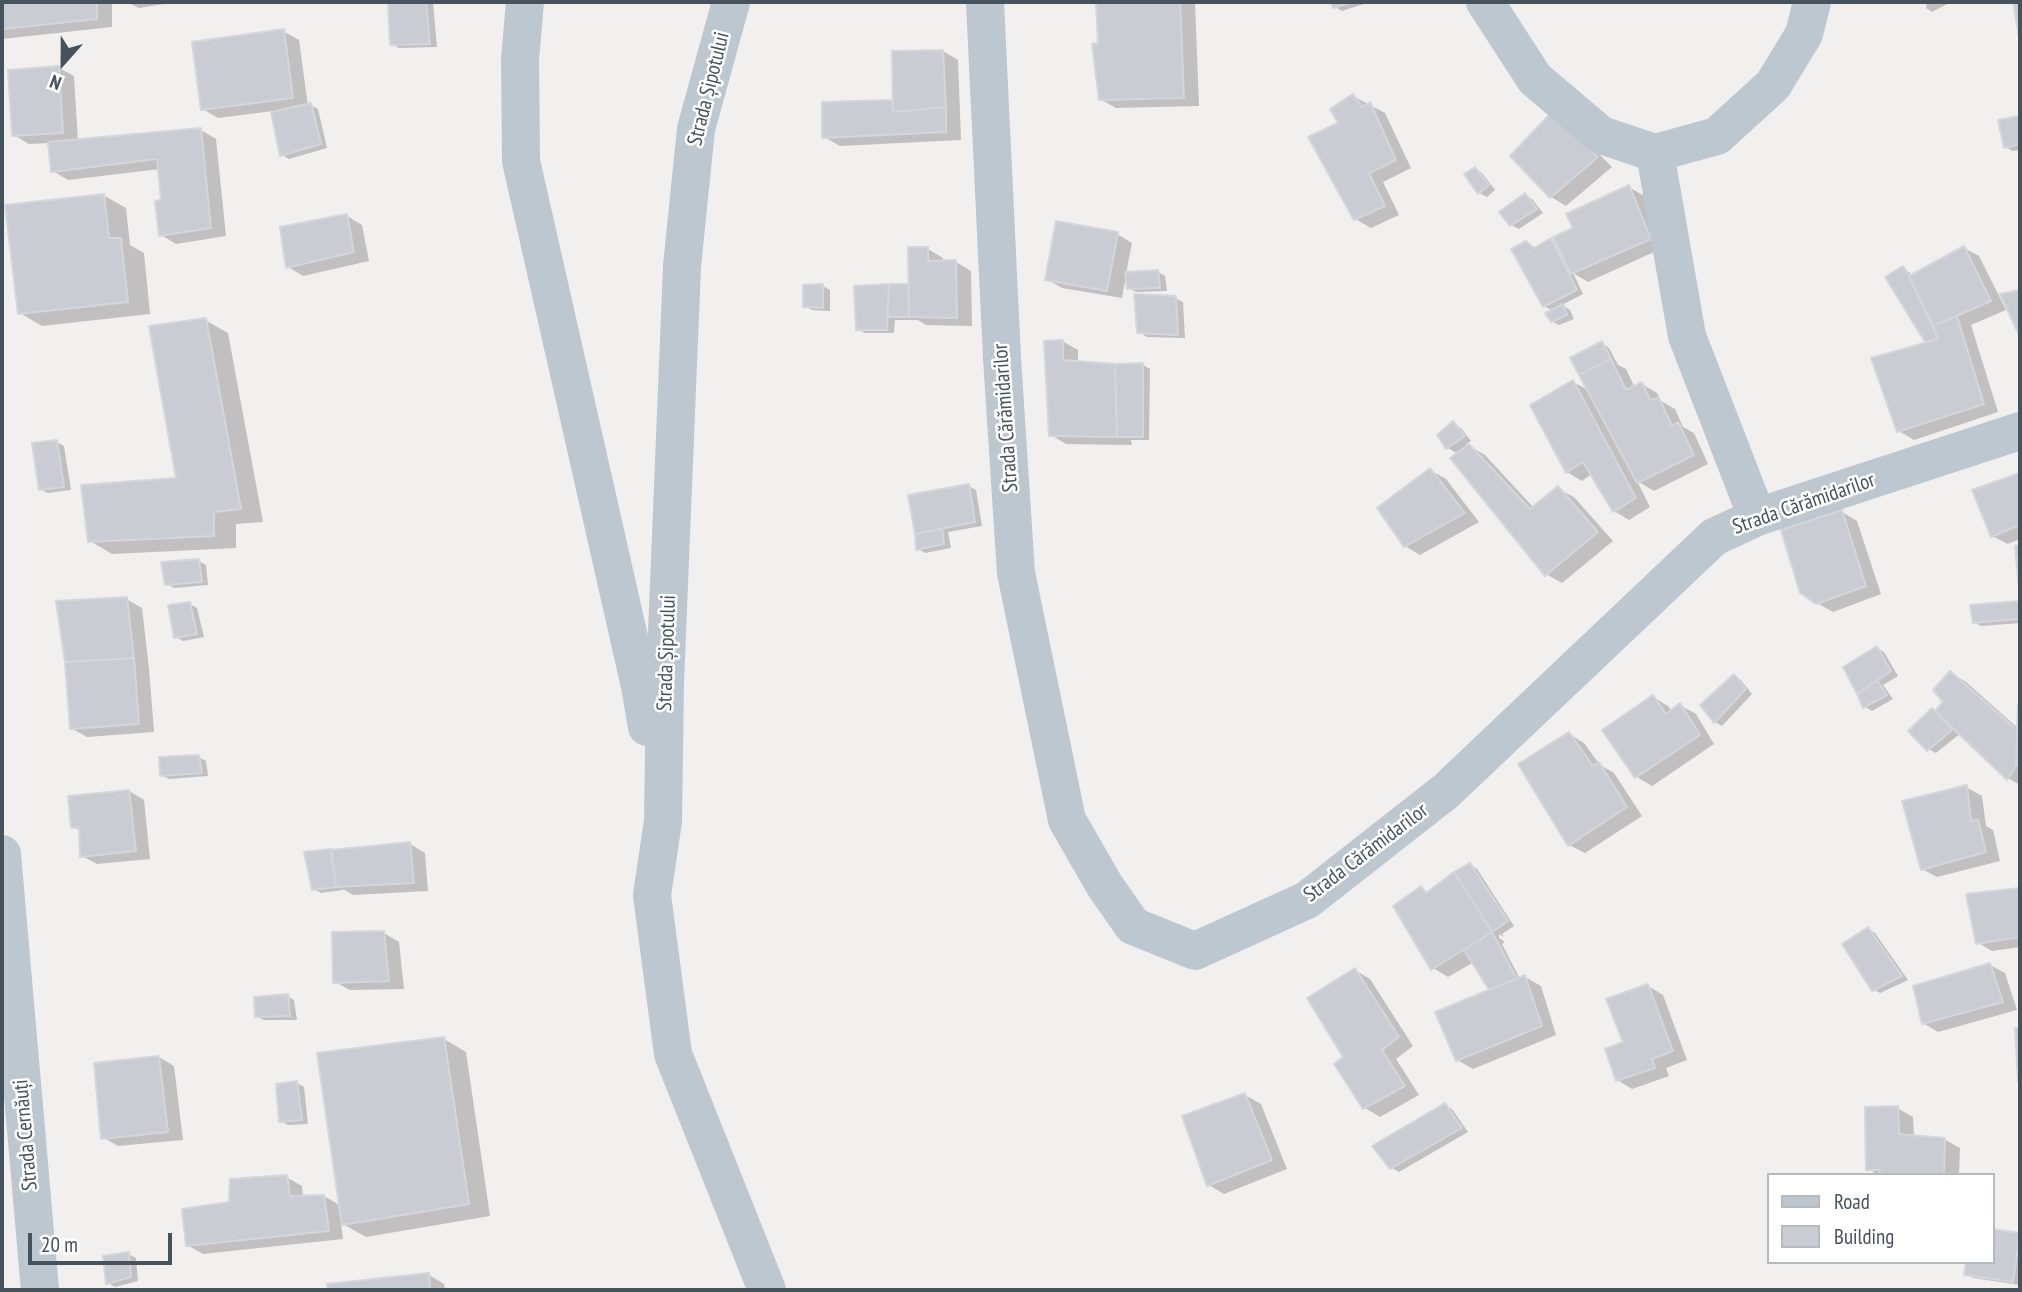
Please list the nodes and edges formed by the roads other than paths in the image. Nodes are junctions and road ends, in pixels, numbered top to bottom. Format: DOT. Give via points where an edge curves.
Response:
graph roads {
  1 [pos="524,2"];
  2 [pos="731,2"];
  3 [pos="985,2"];
  4 [pos="1485,2"];
  5 [pos="1812,2"];
  6 [pos="1655,153"];
  7 [pos="2020,431"];
  8 [pos="1756,517"];
  9 [pos="663,821"];
  10 [pos="2,854"];
  11 [pos="40,1290"];
  12 [pos="767,1290"];
  1 -- 9 [label="street" via="521,161 640,686"];
  2 -- 9 [label="street, Strada Șipotului" via="696,129 682,266"];
  3 -- 8 [label="street, Strada Cărămidarilor" via="1016,573 1067,820 1133,926 1195,951 1307,900 1446,792 1714,537"];
  4 -- 6 [label="street" via="1535,79 1601,135"];
  5 -- 6 [label="street" via="1804,34 1773,85 1717,135"];
  6 -- 8 [label="street" via="1687,336"];
  7 -- 8 [label="street, Strada Cărămidarilor"];
  9 -- 12 [label="street, Strada Șipotului" via="652,895 673,1054"];
  10 -- 11 [label="street, Strada Cernăuți"];
}
